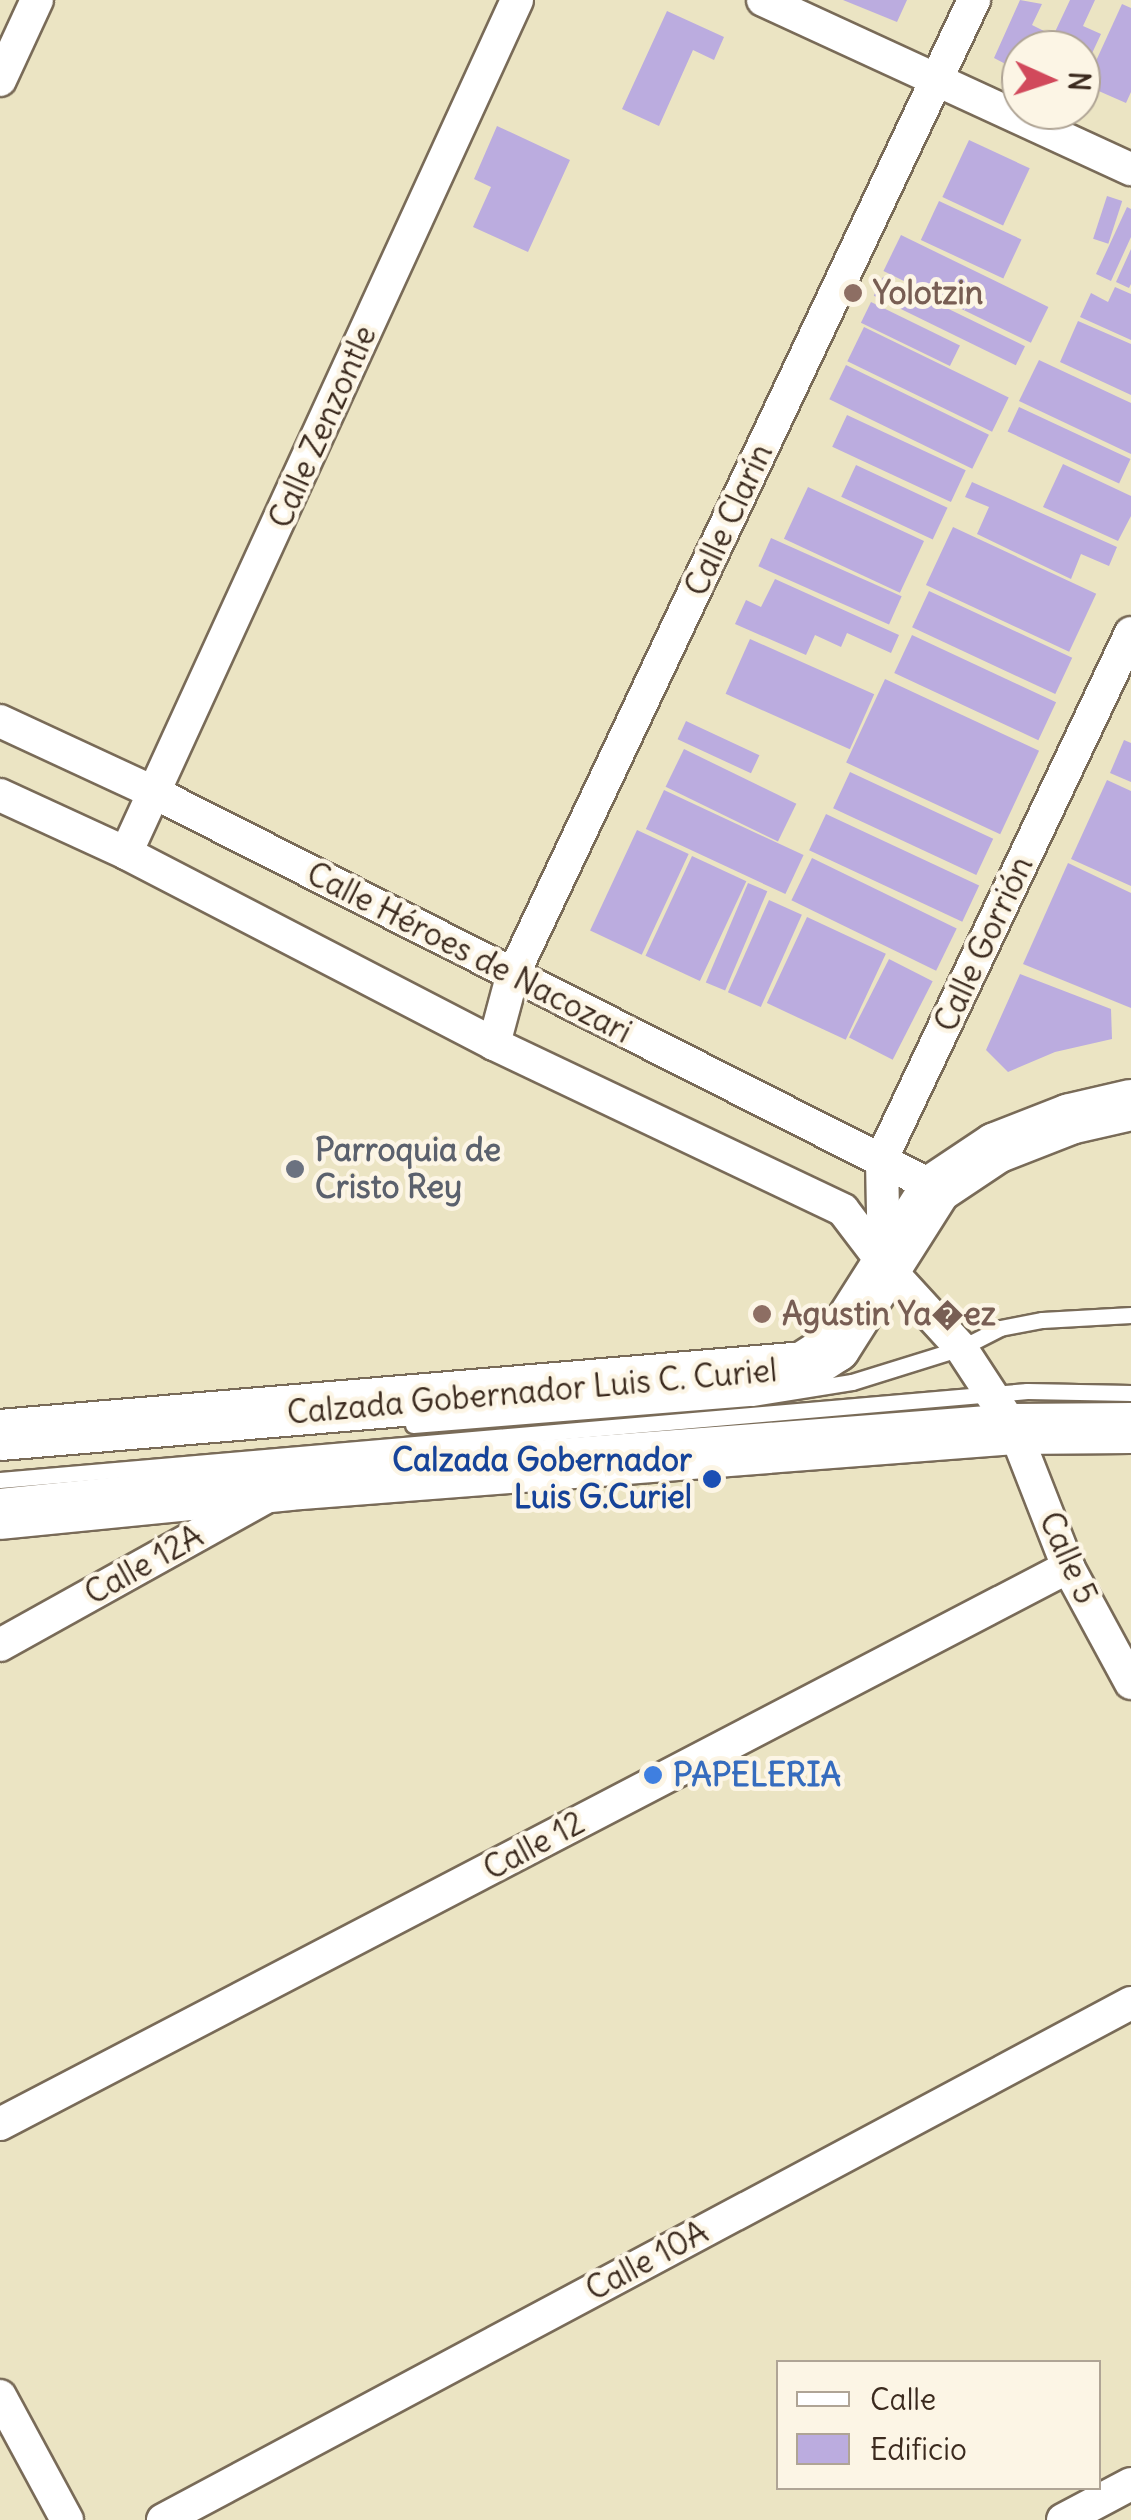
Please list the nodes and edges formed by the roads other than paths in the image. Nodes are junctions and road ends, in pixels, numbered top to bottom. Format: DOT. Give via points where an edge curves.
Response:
graph roads {
  1 [pos="37,0"];
  2 [pos="516,0"];
  3 [pos="763,0"];
  4 [pos="974,0"];
  5 [pos="0,80"];
  6 [pos="938,80"];
  7 [pos="1131,169"];
  8 [pos="1131,633"];
  9 [pos="0,721"];
  10 [pos="157,794"];
  11 [pos="0,796"];
  12 [pos="126,853"];
  13 [pos="512,977"];
  14 [pos="494,1044"];
  15 [pos="1131,1105"];
  16 [pos="882,1158"];
  17 [pos="936,1188"];
  18 [pos="884,1264"];
  19 [pos="1131,1314"];
  20 [pos="961,1348"];
  21 [pos="1131,1393"];
  22 [pos="1003,1412"];
  23 [pos="396,1426"];
  24 [pos="1131,1428"];
  25 [pos="0,1435"];
  26 [pos="0,1480"];
  27 [pos="288,1485"];
  28 [pos="0,1514"];
  29 [pos="1068,1567"];
  30 [pos="0,1645"];
  31 [pos="1131,1683"];
  32 [pos="1131,2003"];
  33 [pos="0,2124"];
  34 [pos="0,2396"];
  35 [pos="1131,2484"];
  36 [pos="67,2520"];
  37 [pos="162,2520"];
  38 [pos="1063,2520"];
  1 -- 5 [label="street"];
  2 -- 10 [label="street, Calle Zenzontle"];
  3 -- 6 [label="street"];
  4 -- 6 [label="street, Calle Clarín"];
  6 -- 7 [label="street"];
  6 -- 13 [label="street, Calle Clarín"];
  8 -- 16 [label="street, Calle Gorrión"];
  9 -- 10 [label="street, Calle Héroes de Nacozari"];
  10 -- 12 [label="street, Calle Zenzontle"];
  10 -- 13 [label="street, Calle Héroes de Nacozari"];
  11 -- 12 [label="street, Calle Héroes de Nacozari"];
  12 -- 14 [label="street, Calle Héroes de Nacozari"];
  13 -- 14 [label="street, Calle Clarín"];
  13 -- 16 [label="street, Calle Héroes de Nacozari"];
  14 -- 18 [label="street, Calle Héroes de Nacozari" via="842,1210"];
  15 -- 17 [label="main road, Calzada Gobernador Luis C. Curiel" via="1070,1119 996,1148"];
  16 -- 17 [label="street, Calle Héroes de Nacozari"];
  16 -- 18 [label="street, Calle Gorrión"];
  17 -- 18 [label="main road, Calzada Gobernador Luis C. Curiel"];
  18 -- 20 [label="street, Calle Héroes de Nacozari"];
  18 -- 25 [label="main road, Calzada Gobernador Luis C. Curiel" via="836,1347 815,1364 788,1372"];
  19 -- 20 [label="lane" via="1000,1328"];
  20 -- 22 [label="street, Calle 5"];
  20 -- 23 [label="lane" via="852,1382 752,1398"];
  21 -- 22 [label="lane"];
  22 -- 24 [label="main road"];
  22 -- 26 [label="lane"];
  22 -- 27 [label="main road"];
  22 -- 29 [label="street, Calle 5"];
  27 -- 28 [label="main road"];
  27 -- 30 [label="street, Calle 12A"];
  29 -- 31 [label="street, Calle 5"];
  29 -- 33 [label="street, Calle 12"];
  32 -- 37 [label="street, Calle 10A"];
  34 -- 36 [label="street"];
  35 -- 38 [label="street"];
}
